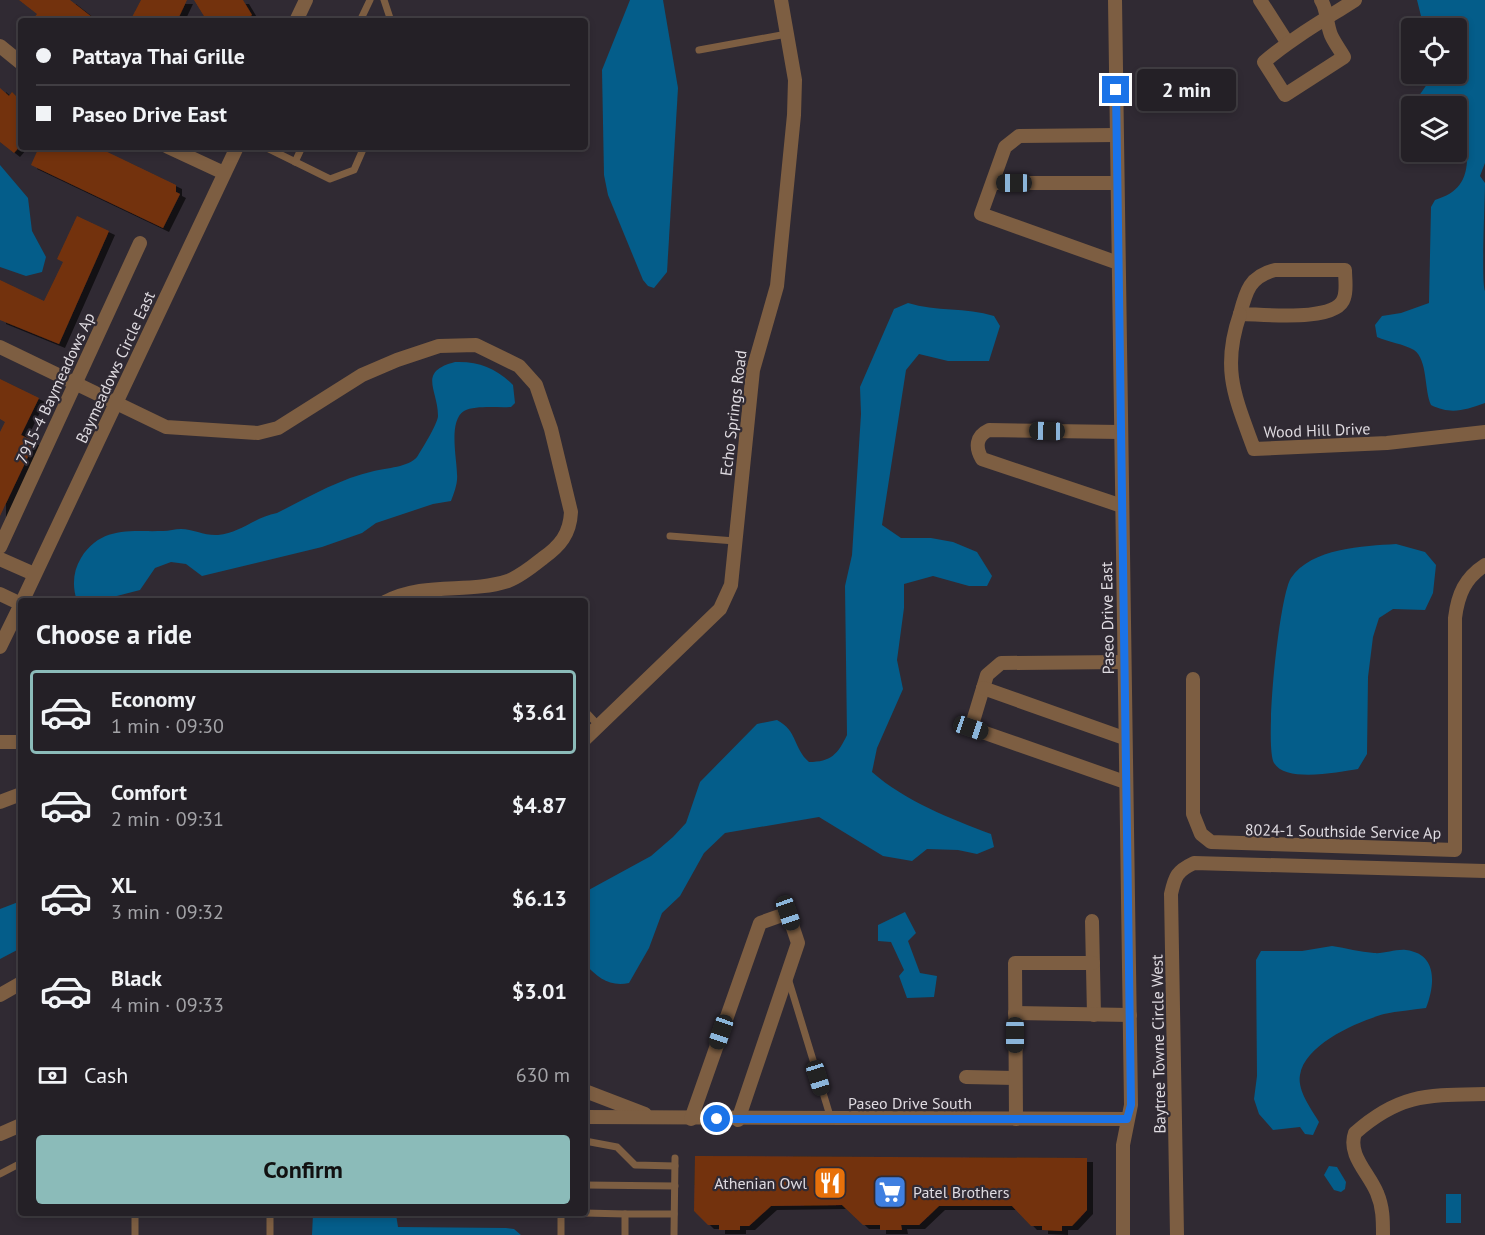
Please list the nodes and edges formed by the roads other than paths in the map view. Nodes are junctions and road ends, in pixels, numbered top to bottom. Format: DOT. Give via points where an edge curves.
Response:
graph roads {
  1 [pos="306,0"];
  2 [pos="370,0"];
  3 [pos="384,0"];
  4 [pos="781,0"];
  5 [pos="1115,0"];
  6 [pos="1260,0"];
  7 [pos="1321,0"];
  8 [pos="1355,0"];
  9 [pos="297,18"];
  10 [pos="361,18"];
  11 [pos="390,18"];
  12 [pos="1327,18"];
  13 [pos="787,34"];
  14 [pos="1287,42"];
  15 [pos="0,46"];
  16 [pos="699,50"];
  17 [pos="18,61"];
  18 [pos="1116,135"];
  19 [pos="174,150"];
  20 [pos="236,150"];
  21 [pos="271,150"];
  22 [pos="301,150"];
  23 [pos="363,150"];
  24 [pos="295,162"];
  25 [pos="224,173"];
  26 [pos="994,183"];
  27 [pos="1117,183"];
  28 [pos="140,243"];
  29 [pos="1118,263"];
  30 [pos="1240,314"];
  31 [pos="0,347"];
  32 [pos="76,383"];
  33 [pos="117,403"];
  34 [pos="1120,432"];
  35 [pos="1485,432"];
  36 [pos="1122,506"];
  37 [pos="670,536"];
  38 [pos="735,541"];
  39 [pos="0,547"];
  40 [pos="0,559"];
  41 [pos="1485,565"];
  42 [pos="34,574"];
  43 [pos="0,594"];
  44 [pos="24,598"];
  45 [pos="395,598"];
  46 [pos="18,601"];
  47 [pos="18,611"];
  48 [pos="0,647"];
  49 [pos="1124,662"];
  50 [pos="1193,679"];
  51 [pos="983,688"];
  52 [pos="588,714"];
  53 [pos="598,725"];
  54 [pos="588,736"];
  55 [pos="1124,738"];
  56 [pos="0,742"];
  57 [pos="18,742"];
  58 [pos="1125,782"];
  59 [pos="18,795"];
  60 [pos="0,802"];
  61 [pos="1485,871"];
  62 [pos="1092,921"];
  63 [pos="1093,963"];
  64 [pos="787,975"];
  65 [pos="18,985"];
  66 [pos="0,995"];
  67 [pos="1015,1014"];
  68 [pos="1094,1014"];
  69 [pos="1130,1015"];
  70 [pos="966,1077"];
  71 [pos="1015,1078"];
  72 [pos="588,1092"];
  73 [pos="1485,1094"];
  74 [pos="654,1117"];
  75 [pos="588,1118"];
  76 [pos="691,1119"];
  77 [pos="831,1119"];
  78 [pos="1016,1119"];
  79 [pos="1127,1119"];
  80 [pos="738,1120"];
  81 [pos="18,1126"];
  82 [pos="0,1134"];
  83 [pos="588,1142"];
  84 [pos="18,1165"];
  85 [pos="0,1174"];
  86 [pos="588,1185"];
  87 [pos="675,1186"];
  88 [pos="588,1213"];
  89 [pos="625,1214"];
  90 [pos="675,1214"];
  91 [pos="135,1216"];
  92 [pos="270,1216"];
  93 [pos="561,1216"];
  94 [pos="135,1235"];
  95 [pos="270,1235"];
  96 [pos="561,1235"];
  97 [pos="625,1235"];
  98 [pos="675,1235"];
  99 [pos="1123,1235"];
  100 [pos="1177,1235"];
  101 [pos="1383,1235"];
  1 -- 9 [label="street"];
  2 -- 10 [label="lane"];
  3 -- 11 [label="lane"];
  4 -- 13 [label="street, Echo Springs Road"];
  5 -- 18 [label="street, Paseo Drive East"];
  6 -- 14 [label="street"];
  7 -- 12 [label="street"];
  8 -- 12 [label="street"];
  12 -- 14 [label="street"];
  12 -- 14 [label="street" via="1330,33 1344,57 1285,95 1264,62"];
  13 -- 16 [label="lane"];
  13 -- 38 [label="street, Echo Springs Road" via="795,80 795,115 777,286 753,370"];
  15 -- 17 [label="street"];
  18 -- 26 [label="street" via="1019,135 1005,147"];
  18 -- 27 [label="street, Paseo Drive East"];
  19 -- 25 [label="street"];
  20 -- 25 [label="street, Baymeadows Circle East"];
  21 -- 24 [label="lane"];
  22 -- 24 [label="lane"];
  23 -- 24 [label="lane" via="354,170 330,179"];
  25 -- 33 [label="street, Baymeadows Circle East"];
  26 -- 27 [label="street"];
  26 -- 29 [label="street" via="981,214"];
  27 -- 29 [label="street, Paseo Drive East"];
  28 -- 32 [label="street, 7915-4 Baymeadows Ap"];
  29 -- 34 [label="street, Paseo Drive East"];
  30 -- 30 [label="street" via="1248,286 1264,273 1345,270 1344,298 1339,308 1331,312"];
  30 -- 35 [label="street, Wood Hill Drive" via="1231,350 1231,386 1254,449 1387,443"];
  31 -- 32 [label="street"];
  32 -- 33 [label="street"];
  32 -- 39 [label="street, 7915-4 Baymeadows Ap"];
  33 -- 42 [label="street, Baymeadows Circle East"];
  33 -- 45 [label="street" via="166,427 258,433 278,428 362,375 439,346 476,345 519,366 536,385 551,429 571,512 565,539 509,580 414,590"];
  34 -- 36 [label="street, Paseo Drive East"];
  34 -- 36 [label="street" via="989,430 978,440 977,450 982,459"];
  36 -- 49 [label="street, Paseo Drive East"];
  37 -- 38 [label="lane"];
  38 -- 53 [label="street, Echo Springs Road" via="731,585 720,609"];
  40 -- 42 [label="street"];
  41 -- 50 [label="street, 8024-1 Southside Service Ap" via="1465,583 1455,618 1455,850 1211,842 1201,834 1193,814"];
  42 -- 44 [label="street, Baymeadows Circle East"];
  43 -- 46 [label="street"];
  47 -- 48 [label="street, Baymeadows Circle East"];
  49 -- 51 [label="street" via="1001,663 987,675"];
  49 -- 55 [label="street, Paseo Drive East"];
  51 -- 55 [label="street"];
  51 -- 58 [label="street" via="971,728"];
  52 -- 53 [label="lane"];
  53 -- 54 [label="street, Echo Springs Road"];
  55 -- 58 [label="street, Paseo Drive East"];
  56 -- 57 [label="street"];
  58 -- 69 [label="street, Paseo Drive East"];
  59 -- 60 [label="street"];
  61 -- 100 [label="street, Baytree Towne Circle West" via="1194,863 1180,869 1171,894"];
  62 -- 63 [label="street"];
  63 -- 67 [label="street" via="1016,963"];
  63 -- 68 [label="street"];
  64 -- 76 [label="street" via="798,943 788,913 760,923"];
  64 -- 77 [label="lane"];
  64 -- 80 [label="street"];
  65 -- 66 [label="street"];
  67 -- 68 [label="street"];
  67 -- 71 [label="street"];
  68 -- 69 [label="street"];
  69 -- 79 [label="street, Paseo Drive East" via="1131,1105"];
  70 -- 71 [label="street"];
  71 -- 78 [label="street"];
  72 -- 74 [label="street"];
  73 -- 101 [label="street" via="1425,1095 1403,1102 1355,1133 1354,1152 1383,1211"];
  74 -- 75 [label="street, Paseo Drive South"];
  74 -- 76 [label="street, Paseo Drive South"];
  76 -- 80 [label="street, Paseo Drive South"];
  77 -- 78 [label="street, Paseo Drive South"];
  77 -- 80 [label="street, Paseo Drive South"];
  78 -- 79 [label="street, Paseo Drive South"];
  79 -- 99 [label="street, Paseo Drive East" via="1123,1145"];
  81 -- 82 [label="street"];
  83 -- 87 [label="lane" via="617,1147 635,1165 675,1162"];
  84 -- 85 [label="lane"];
  86 -- 87 [label="lane"];
  87 -- 90 [label="lane"];
  88 -- 89 [label="lane"];
  89 -- 90 [label="lane"];
  89 -- 97 [label="lane"];
  90 -- 98 [label="lane"];
  91 -- 94 [label="lane"];
  92 -- 95 [label="lane"];
  93 -- 96 [label="lane"];
}
